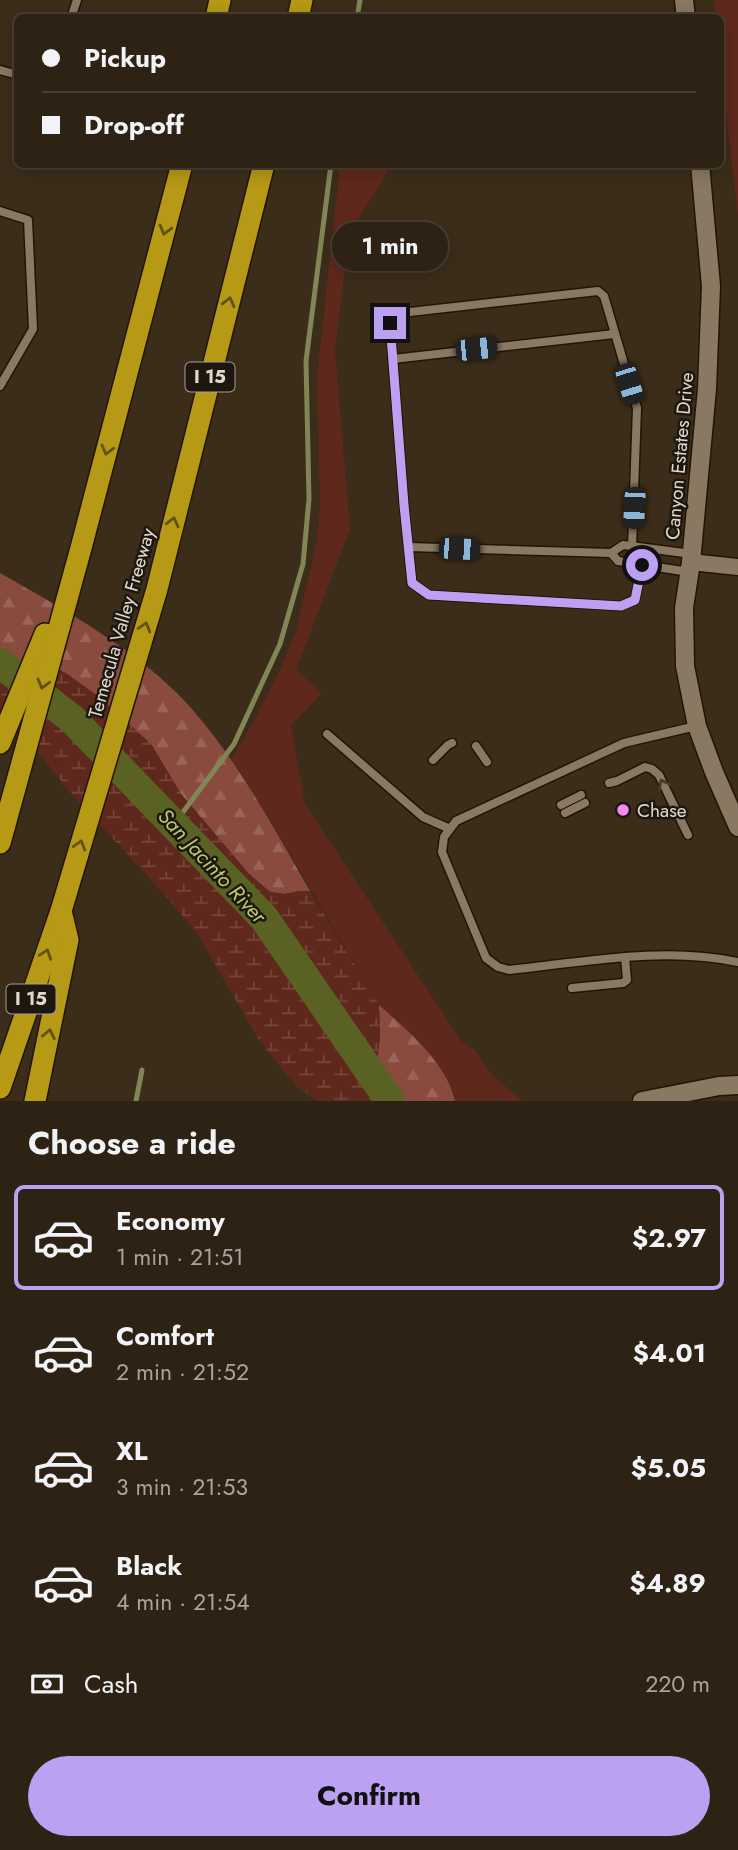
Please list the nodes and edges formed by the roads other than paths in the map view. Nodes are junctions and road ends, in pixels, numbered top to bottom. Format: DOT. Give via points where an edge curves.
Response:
graph roads {
  1 [pos="181,168"];
  2 [pos="263,168"];
  3 [pos="700,168"];
  4 [pos="0,211"];
  5 [pos="614,334"];
  6 [pos="393,359"];
  7 [pos="0,386"];
  8 [pos="408,547"];
  9 [pos="632,547"];
  10 [pos="81,548"];
  11 [pos="611,553"];
  12 [pos="691,563"];
  13 [pos="642,565"];
  14 [pos="738,567"];
  15 [pos="697,726"];
  16 [pos="327,734"];
  17 [pos="0,743"];
  18 [pos="452,743"];
  19 [pos="476,746"];
  20 [pos="433,760"];
  21 [pos="487,762"];
  22 [pos="612,783"];
  23 [pos="583,799"];
  24 [pos="563,809"];
  25 [pos="737,819"];
  26 [pos="450,829"];
  27 [pos="688,835"];
  28 [pos="0,843"];
  29 [pos="61,911"];
  30 [pos="625,957"];
  31 [pos="738,962"];
  32 [pos="572,988"];
  33 [pos="738,1085"];
  34 [pos="0,1088"];
  35 [pos="35,1101"];
  36 [pos="642,1101"];
  1 -- 10 [label="highway, one-way"];
  29 -- 2 [label="highway, Temecula Valley Freeway / I 15, one-way" via="157,589"];
  3 -- 12 [label="street, Canyon Estates Drive" via="711,286 708,389"];
  4 -- 7 [label="lane" via="28,220 33,329"];
  5 -- 6 [label="lane"];
  5 -- 6 [label="lane" via="604,296 598,291 401,313 390,323"];
  5 -- 9 [label="lane" via="637,408"];
  6 -- 8 [label="lane"];
  8 -- 11 [label="lane"];
  8 -- 13 [label="lane" via="412,583 429,595 621,606 635,600"];
  9 -- 11 [label="lane" via="623,545"];
  9 -- 12 [label="lane"];
  10 -- 17 [label="highway"];
  10 -- 28 [label="highway, one-way"];
  11 -- 13 [label="lane" via="618,561"];
  12 -- 13 [label="lane"];
  12 -- 14 [label="street"];
  12 -- 15 [label="street, Canyon Estates Drive" via="684,608 685,666"];
  15 -- 25 [label="street, Canyon Estates Drive"];
  15 -- 26 [label="lane" via="624,743 456,821"];
  16 -- 26 [label="lane" via="423,817"];
  18 -- 20 [label="lane"];
  19 -- 21 [label="lane"];
  27 -- 22 [label="lane, one-way" via="652,769 645,767"];
  23 -- 24 [label="lane"];
  26 -- 30 [label="lane" via="442,852 486,958 498,967 509,970"];
  34 -- 29 [label="highway, Temecula Valley Freeway / I 15, one-way"];
  35 -- 29 [label="highway, one-way" via="68,940"];
  30 -- 31 [label="lane" via="673,955"];
  30 -- 32 [label="lane" via="627,980 623,983"];
  33 -- 36 [label="street"];
}
